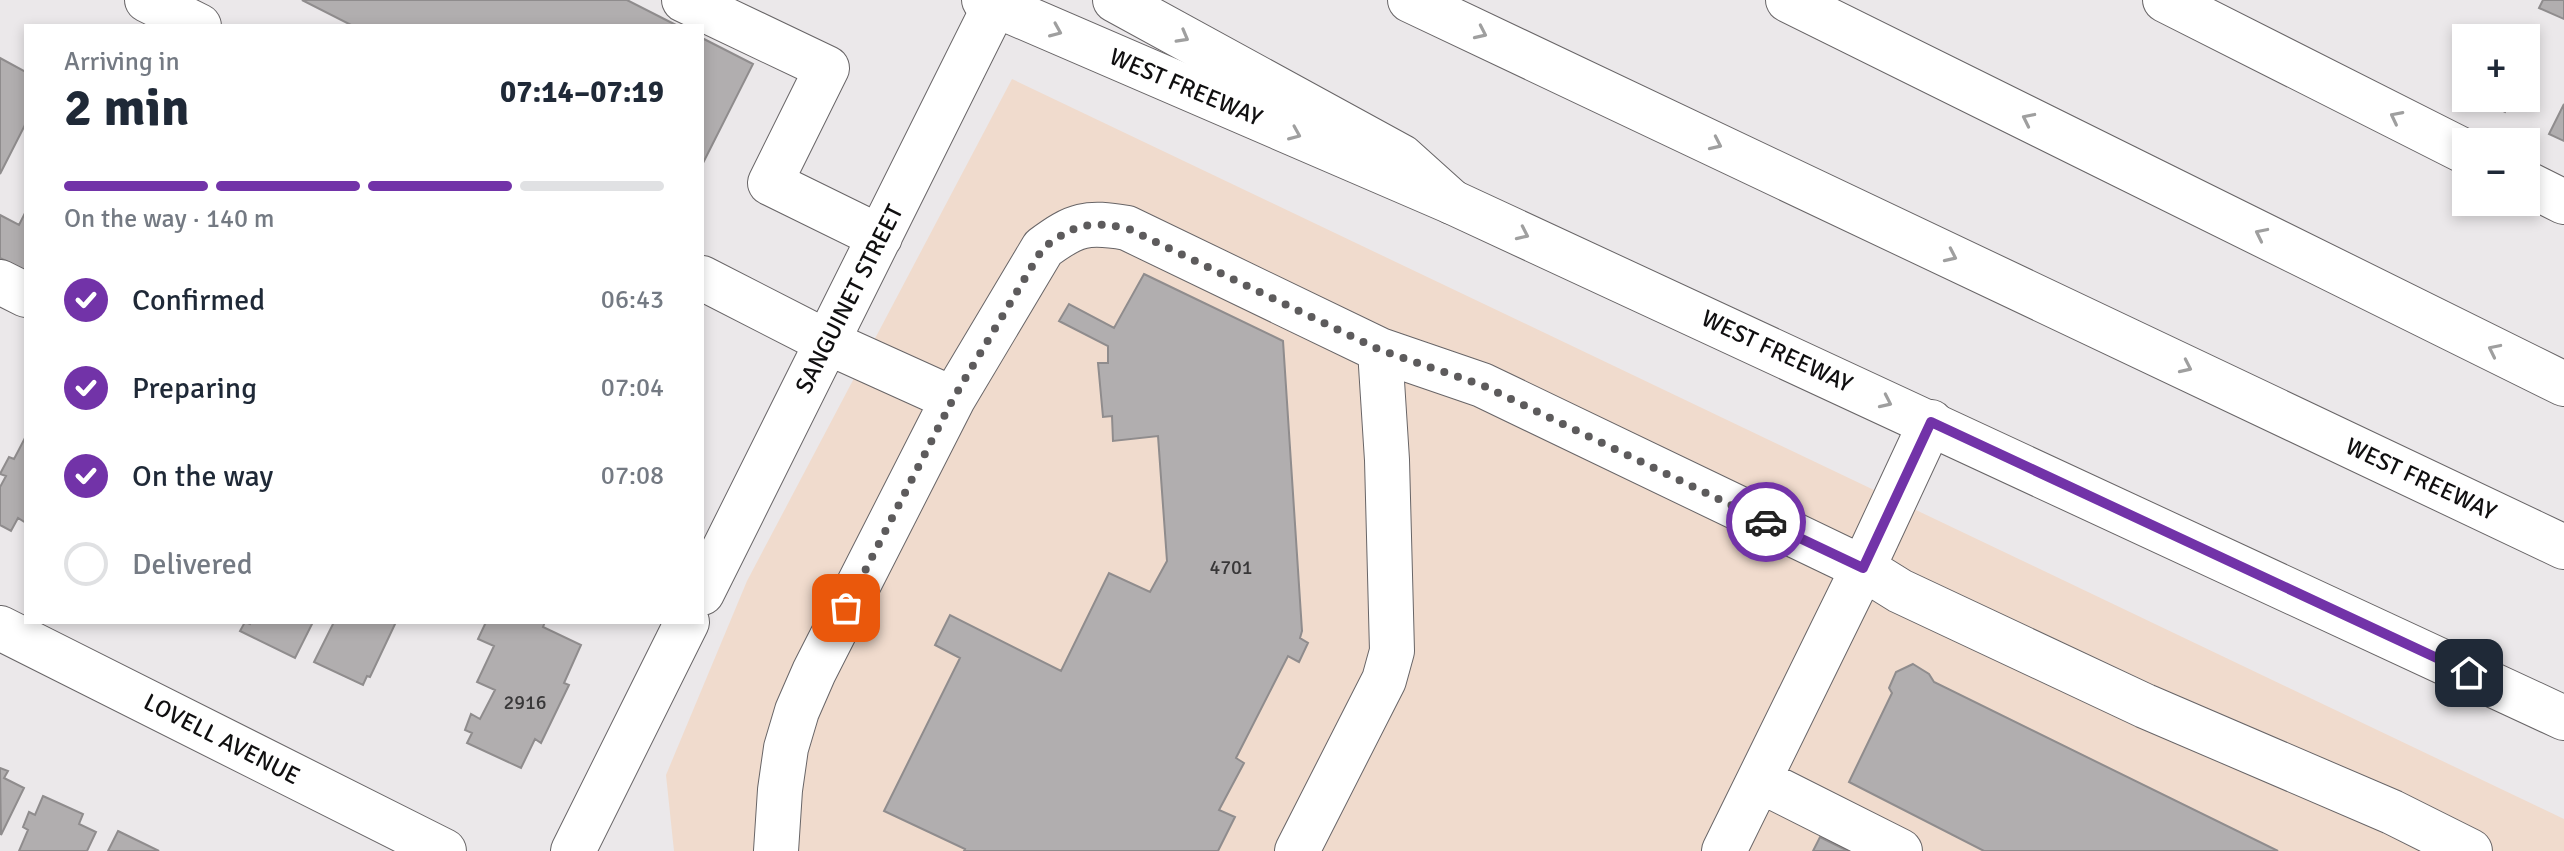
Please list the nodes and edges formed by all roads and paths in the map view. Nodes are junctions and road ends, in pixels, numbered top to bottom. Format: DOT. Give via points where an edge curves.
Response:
graph roads {
  1 [pos="147,0"];
  2 [pos="684,0"];
  3 [pos="1115,0"];
  4 [pos="1410,0"];
  5 [pos="1788,0"];
  6 [pos="2165,0"];
  7 [pos="990,2"];
  8 [pos="195,24"];
  9 [pos="2452,145"];
  10 [pos="2540,190"];
  11 [pos="1452,202"];
  12 [pos="2564,202"];
  13 [pos="880,237"];
  14 [pos="704,279"];
  15 [pos="0,282"];
  16 [pos="24,294"];
  17 [pos="827,342"];
  18 [pos="1380,350"];
  19 [pos="2564,384"];
  20 [pos="953,399"];
  21 [pos="1931,422"];
  22 [pos="2564,547"];
  23 [pos="1863,568"];
  24 [pos="704,589"];
  25 [pos="686,624"];
  26 [pos="0,628"];
  27 [pos="2561,718"];
  28 [pos="1759,780"];
  29 [pos="376,836"];
  30 [pos="444,851"];
  31 [pos="573,851"];
  32 [pos="776,851"];
  33 [pos="1297,851"];
  34 [pos="1724,851"];
  35 [pos="1900,851"];
  36 [pos="2470,851"];
  1 -- 8 [label="main road"];
  2 -- 13 [label="main road" via="827,68 770,183"];
  3 -- 11 [label="main road, one-way" via="1402,157"];
  4 -- 22 [label="main road, WEST FREEWAY, one-way"];
  19 -- 5 [label="main road, one-way"];
  9 -- 6 [label="main road, one-way"];
  7 -- 11 [label="main road, WEST FREEWAY, one-way"];
  7 -- 13 [label="main road, SANGUINET STREET"];
  10 -- 12 [label="main road"];
  11 -- 21 [label="main road, WEST FREEWAY, one-way"];
  13 -- 17 [label="main road, SANGUINET STREET"];
  14 -- 17 [label="main road"];
  15 -- 16 [label="main road"];
  17 -- 20 [label="main road"];
  17 -- 24 [label="main road, SANGUINET STREET"];
  18 -- 20 [label="main road" via="1127,228 1097,223 1067,231 1043,248"];
  18 -- 23 [label="main road" via="1482,385"];
  18 -- 33 [label="main road" via="1392,651 1384,680"];
  20 -- 32 [label="main road" via="797,711 786,748"];
  21 -- 23 [label="main road"];
  21 -- 27 [label="main road, WEST FREEWAY"];
  23 -- 28 [label="main road"];
  23 -- 36 [label="main road" via="1900,591 2145,706"];
  25 -- 31 [label="main road"];
  26 -- 29 [label="main road, LOVELL AVENUE"];
  28 -- 34 [label="main road"];
  28 -- 35 [label="main road"];
  29 -- 30 [label="main road, LOVELL AVENUE"];
}
